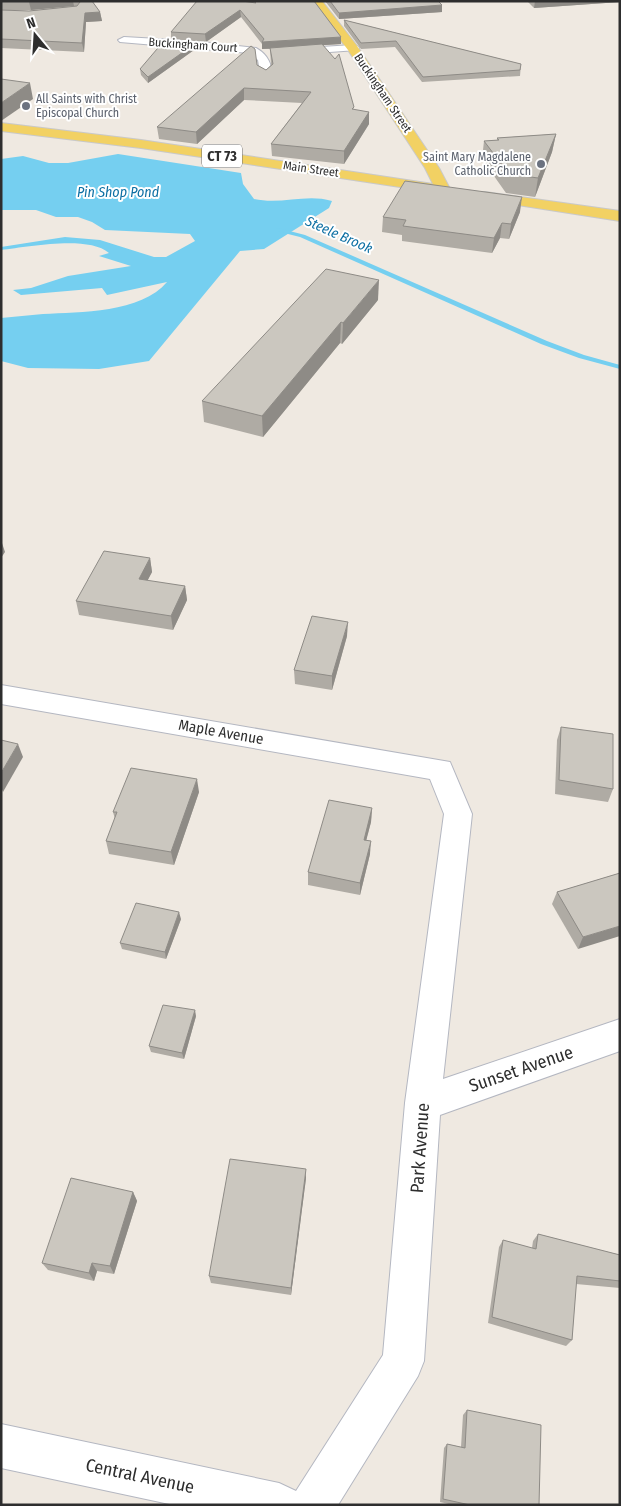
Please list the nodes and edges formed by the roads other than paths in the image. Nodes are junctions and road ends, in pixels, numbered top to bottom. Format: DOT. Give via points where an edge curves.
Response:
graph roads {
  1 [pos="316,1"];
  2 [pos="124,40"];
  3 [pos="353,48"];
  4 [pos="270,54"];
  5 [pos="265,76"];
  6 [pos="1,127"];
  7 [pos="443,189"];
  8 [pos="620,216"];
  9 [pos="1,694"];
  10 [pos="440,770"];
  11 [pos="620,1035"];
  12 [pos="423,1103"];
  13 [pos="1,1446"];
  14 [pos="279,1505"];
  15 [pos="312,1505"];
  1 -- 3 [label="main road, Buckingham Street"];
  2 -- 4 [label="street, Buckingham Court" via="234,47"];
  3 -- 4 [label="street, Buckingham Court"];
  3 -- 7 [label="main road, Buckingham Street"];
  4 -- 5 [label="street" via="265,63"];
  6 -- 7 [label="main road, Main Street / CT 73" via="141,144"];
  7 -- 8 [label="main road, Main Street / CT 73"];
  9 -- 10 [label="street, Maple Avenue"];
  10 -- 12 [label="street, Park Avenue" via="458,814"];
  11 -- 12 [label="street, Sunset Avenue"];
  12 -- 15 [label="street, Park Avenue" via="404,1361"];
  13 -- 14 [label="street, Central Avenue"];
}
